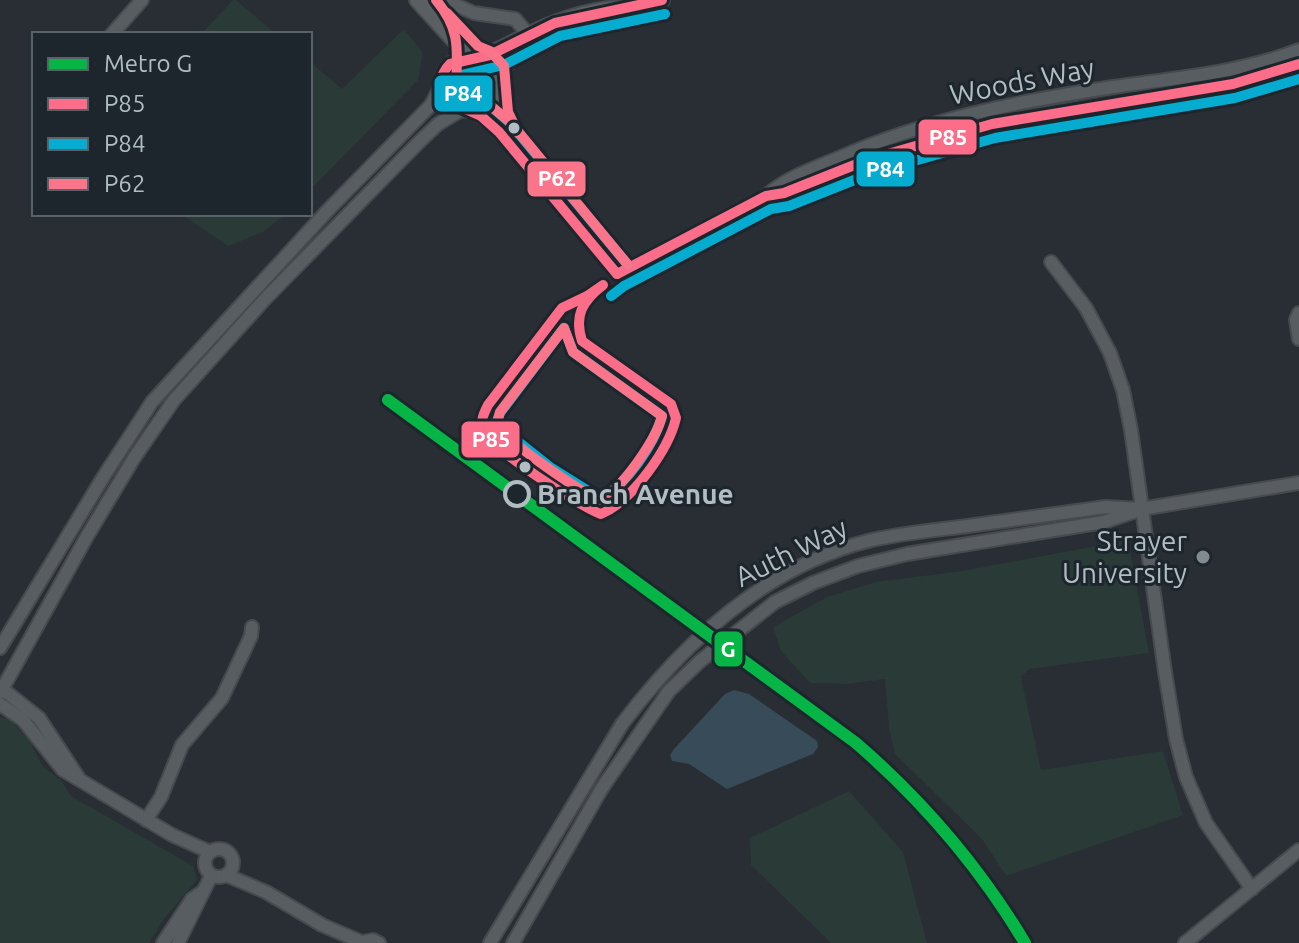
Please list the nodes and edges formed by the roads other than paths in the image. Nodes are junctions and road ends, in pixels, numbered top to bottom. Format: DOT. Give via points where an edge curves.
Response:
graph roads {
  1 [pos="142,0"];
  2 [pos="417,0"];
  3 [pos="444,0"];
  4 [pos="662,0"];
  5 [pos="634,8"];
  6 [pos="430,15"];
  7 [pos="114,32"];
  8 [pos="528,34"];
  9 [pos="1299,50"];
  10 [pos="473,58"];
  11 [pos="1299,64"];
  12 [pos="445,69"];
  13 [pos="441,86"];
  14 [pos="493,90"];
  15 [pos="465,110"];
  16 [pos="501,133"];
  17 [pos="766,196"];
  18 [pos="1051,262"];
  19 [pos="1299,313"];
  20 [pos="235,321"];
  21 [pos="1299,339"];
  22 [pos="1299,483"];
  23 [pos="1141,509"];
  24 [pos="252,627"];
  25 [pos="0,648"];
  26 [pos="1,689"];
  27 [pos="0,704"];
  28 [pos="78,777"];
  29 [pos="146,820"];
  30 [pos="1299,850"];
  31 [pos="208,864"];
  32 [pos="230,870"];
  33 [pos="1252,889"];
  34 [pos="201,893"];
  35 [pos="364,942"];
  36 [pos="163,943"];
  37 [pos="178,943"];
  38 [pos="379,943"];
  39 [pos="490,943"];
  40 [pos="513,943"];
  41 [pos="1185,943"];
  1 -- 7 [label="street"];
  2 -- 6 [label="main road"];
  3 -- 8 [label="street" via="474,13 515,19"];
  4 -- 5 [label="main road"];
  5 -- 8 [label="main road" via="618,7"];
  5 -- 14 [label="main road" via="620,18 529,46 505,63"];
  6 -- 10 [label="main road"];
  6 -- 12 [label="main road" via="444,44"];
  8 -- 10 [label="main road"];
  9 -- 17 [label="street, Woods Way" via="1214,72 1040,99 924,126 794,177"];
  10 -- 12 [label="main road" via="459,59"];
  10 -- 14 [label="main road" via="492,73"];
  11 -- 17 [label="street, Woods Way" via="1233,84 992,124"];
  12 -- 13 [label="main road"];
  13 -- 15 [label="main road" via="450,103"];
  13 -- 20 [label="street" via="431,105 252,292"];
  14 -- 15 [label="main road" via="483,105"];
  14 -- 16 [label="street"];
  15 -- 16 [label="street" via="478,113"];
  15 -- 20 [label="street" via="438,124 265,299"];
  16 -- 17 [label="street, Woods Way" via="617,274"];
  18 -- 23 [label="street" via="1086,308 1110,353 1131,430"];
  19 -- 21 [label="street"];
  20 -- 25 [label="street" via="134,426"];
  20 -- 26 [label="street" via="146,439"];
  22 -- 23 [label="street, Auth Way"];
  23 -- 33 [label="street" via="1186,777 1206,823"];
  23 -- 39 [label="street, Auth Way" via="1106,507 870,541 781,578 734,607 684,650 622,724"];
  23 -- 40 [label="street, Auth Way" via="1104,522 975,541 858,566 775,602 669,691 602,788"];
  24 -- 29 [label="street" via="222,698 182,745"];
  26 -- 28 [label="street" via="39,718"];
  27 -- 28 [label="street" via="23,720 63,770"];
  28 -- 29 [label="street"];
  29 -- 31 [label="street"];
  30 -- 33 [label="street"];
  31 -- 32 [label="street" via="219,878"];
  31 -- 32 [label="street" via="219,849 227,852"];
  31 -- 34 [label="street"];
  32 -- 35 [label="street" via="322,925"];
  33 -- 41 [label="street"];
  34 -- 36 [label="street"];
  34 -- 37 [label="street"];
  35 -- 38 [label="street"];
}
